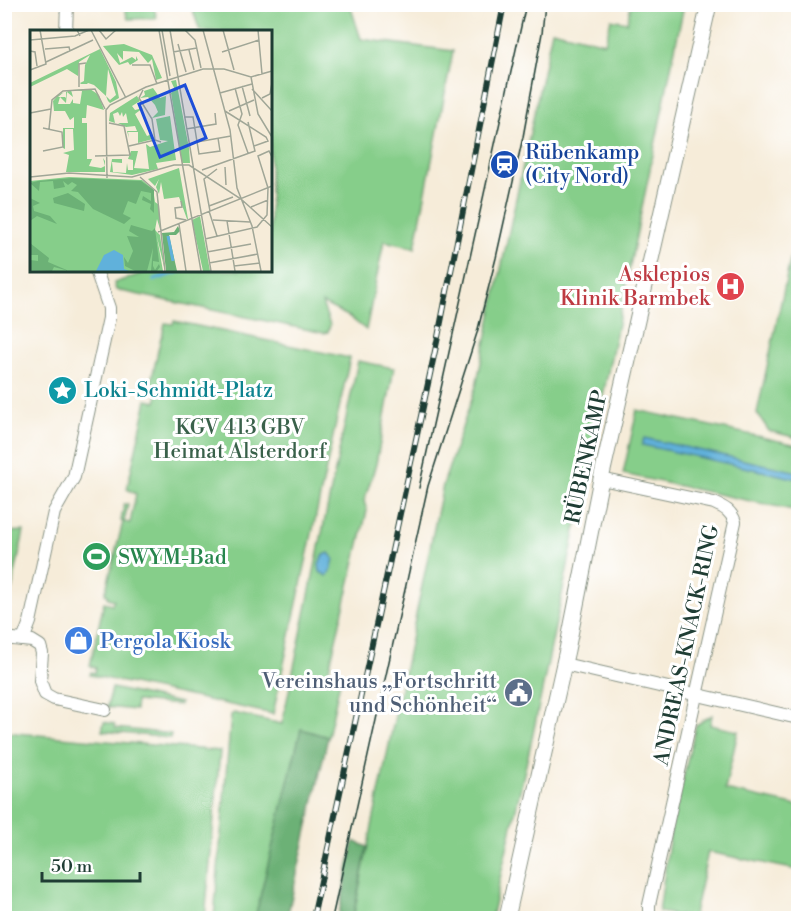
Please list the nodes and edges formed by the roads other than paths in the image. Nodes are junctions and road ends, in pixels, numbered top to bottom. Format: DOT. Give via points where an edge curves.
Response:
graph roads {
  1 [pos="67,4"];
  2 [pos="709,4"];
  3 [pos="66,30"];
  4 [pos="97,272"];
  5 [pos="601,479"];
  6 [pos="4,638"];
  7 [pos="23,640"];
  8 [pos="564,664"];
  9 [pos="696,696"];
  10 [pos="105,710"];
  11 [pos="798,718"];
  12 [pos="507,918"];
  13 [pos="649,918"];
  1 -- 3 [label="street"];
  2 -- 5 [label="street, RÜBENKAMP"];
  4 -- 7 [label="street" via="109,318 76,471 54,512"];
  5 -- 8 [label="street, RÜBENKAMP"];
  5 -- 9 [label="street, ANDREAS-KNACK-RING" via="714,504 732,514 735,522"];
  6 -- 7 [label="street"];
  7 -- 10 [label="street" via="40,646 40,681 45,694"];
  8 -- 9 [label="street"];
  8 -- 12 [label="street, RÜBENKAMP"];
  9 -- 11 [label="street"];
  9 -- 13 [label="street, ANDREAS-KNACK-RING"];
}
